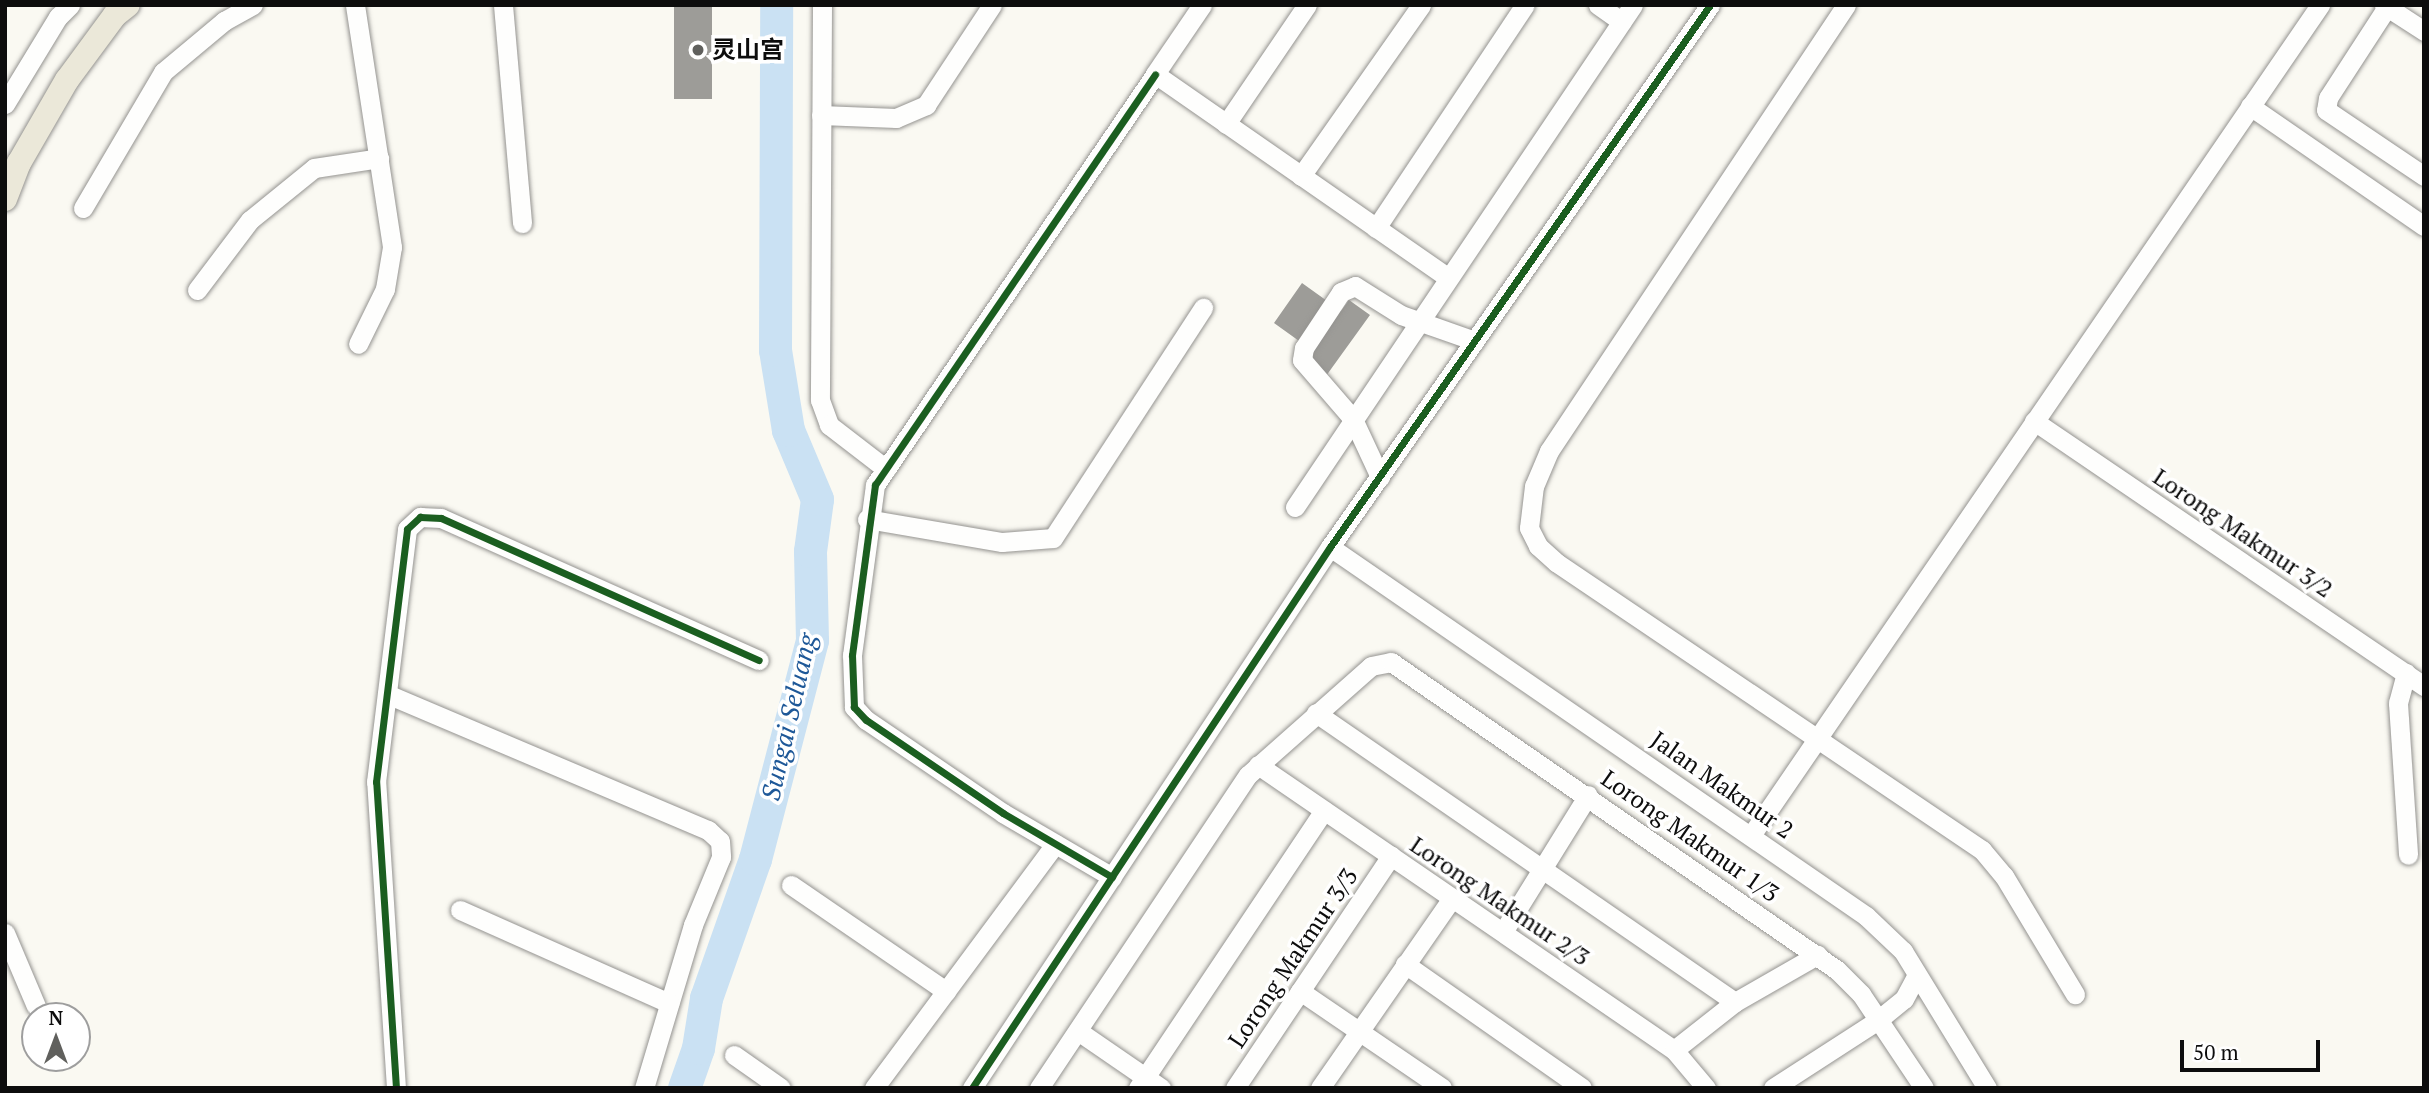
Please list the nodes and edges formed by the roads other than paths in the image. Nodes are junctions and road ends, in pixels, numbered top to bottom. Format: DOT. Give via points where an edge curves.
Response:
graph roads {
  1 [pos="70,5"];
  2 [pos="128,5"];
  3 [pos="253,5"];
  4 [pos="355,5"];
  5 [pos="503,5"];
  6 [pos="822,5"];
  7 [pos="992,5"];
  8 [pos="1202,5"];
  9 [pos="1307,5"];
  10 [pos="1420,5"];
  11 [pos="1525,5"];
  12 [pos="1598,5"];
  13 [pos="1710,5"];
  14 [pos="1846,5"];
  15 [pos="2320,5"];
  16 [pos="2386,6"];
  17 [pos="1628,13"];
  18 [pos="2421,24"];
  19 [pos="1155,74"];
  20 [pos="5,104"];
  21 [pos="2250,106"];
  22 [pos="821,115"];
  23 [pos="1226,124"];
  24 [pos="379,158"];
  25 [pos="1301,176"];
  26 [pos="2424,176"];
  27 [pos="5,199"];
  28 [pos="83,208"];
  29 [pos="522,223"];
  30 [pos="2424,226"];
  31 [pos="1376,228"];
  32 [pos="1447,277"];
  33 [pos="197,290"];
  34 [pos="1203,308"];
  35 [pos="1419,319"];
  36 [pos="1475,341"];
  37 [pos="358,344"];
  38 [pos="1353,419"];
  39 [pos="2034,421"];
  40 [pos="886,470"];
  41 [pos="1380,477"];
  42 [pos="1295,508"];
  43 [pos="867,519"];
  44 [pos="1331,547"];
  45 [pos="759,660"];
  46 [pos="2406,673"];
  47 [pos="2424,685"];
  48 [pos="387,694"];
  49 [pos="1316,713"];
  50 [pos="1818,736"];
  51 [pos="1258,765"];
  52 [pos="1588,795"];
  53 [pos="1324,810"];
  54 [pos="1752,834"];
  55 [pos="1055,844"];
  56 [pos="2408,855"];
  57 [pos="1391,856"];
  58 [pos="1544,868"];
  59 [pos="1112,877"];
  60 [pos="791,885"];
  61 [pos="1451,898"];
  62 [pos="460,910"];
  63 [pos="1503,932"];
  64 [pos="5,933"];
  65 [pos="1817,955"];
  66 [pos="1405,964"];
  67 [pos="1917,975"];
  68 [pos="1300,990"];
  69 [pos="946,991"];
  70 [pos="2075,994"];
  71 [pos="34,1002"];
  72 [pos="1735,1002"];
  73 [pos="669,1003"];
  74 [pos="1878,1020"];
  75 [pos="1078,1031"];
  76 [pos="1359,1031"];
  77 [pos="1674,1050"];
  78 [pos="734,1055"];
  79 [pos="1148,1084"];
  80 [pos="1919,1086"];
  81 [pos="396,1088"];
  82 [pos="644,1088"];
  83 [pos="781,1088"];
  84 [pos="874,1088"];
  85 [pos="972,1088"];
  86 [pos="1039,1088"];
  87 [pos="1235,1088"];
  88 [pos="1320,1088"];
  89 [pos="1442,1088"];
  90 [pos="1582,1088"];
  91 [pos="1706,1088"];
  92 [pos="1773,1088"];
  93 [pos="1987,1088"];
  1 -- 20 [label="street"];
  2 -- 27 [label="main road" via="115,15 67,80 19,163"];
  3 -- 28 [label="street" via="225,21 163,72"];
  4 -- 24 [label="street"];
  5 -- 29 [label="street"];
  6 -- 22 [label="street"];
  7 -- 22 [label="street" via="926,105 896,118"];
  8 -- 19 [label="street"];
  9 -- 23 [label="street"];
  10 -- 25 [label="street"];
  11 -- 31 [label="street"];
  12 -- 17 [label="street"];
  13 -- 36 [label="street"];
  14 -- 50 [label="street" via="1549,451 1528,509 1529,528 1538,546 1557,563"];
  15 -- 21 [label="street"];
  16 -- 18 [label="street"];
  16 -- 26 [label="street" via="2328,98 2326,110"];
  17 -- 32 [label="street"];
  19 -- 23 [label="street"];
  19 -- 40 [label="street"];
  21 -- 30 [label="street"];
  21 -- 39 [label="street"];
  22 -- 40 [label="street" via="820,400 829,425"];
  23 -- 25 [label="street"];
  24 -- 33 [label="street" via="314,168 250,220"];
  24 -- 37 [label="street" via="392,247 390,270"];
  25 -- 31 [label="street"];
  31 -- 32 [label="street"];
  32 -- 35 [label="street"];
  34 -- 43 [label="street" via="1053,538 1002,542"];
  35 -- 36 [label="street"];
  35 -- 38 [label="street"];
  35 -- 38 [label="street" via="1401,315 1355,286 1341,292 1302,354 1305,365"];
  36 -- 41 [label="street"];
  38 -- 41 [label="street"];
  38 -- 42 [label="street"];
  39 -- 46 [label="street, Lorong Makmur 3/2"];
  39 -- 50 [label="street"];
  40 -- 43 [label="street" via="875,485"];
  41 -- 44 [label="street"];
  43 -- 55 [label="street" via="852,655 854,707"];
  44 -- 54 [label="street, Jalan Makmur 2"];
  44 -- 59 [label="street"];
  45 -- 48 [label="street" via="440,518 420,517 407,529"];
  46 -- 47 [label="street, Lorong Makmur 3/2"];
  46 -- 56 [label="street" via="2398,703"];
  48 -- 73 [label="street" via="708,830 720,841 721,857"];
  48 -- 81 [label="street" via="376,812"];
  49 -- 51 [label="street"];
  49 -- 52 [label="street, Lorong Makmur 1/3" via="1371,666 1391,663"];
  49 -- 58 [label="street"];
  50 -- 54 [label="street"];
  50 -- 70 [label="street" via="1982,850 2004,876"];
  51 -- 53 [label="street, Lorong Makmur 2/3"];
  51 -- 75 [label="street"];
  52 -- 58 [label="street"];
  52 -- 65 [label="street, Lorong Makmur 1/3"];
  53 -- 57 [label="street, Lorong Makmur 2/3"];
  53 -- 79 [label="street"];
  54 -- 67 [label="street, Jalan Makmur 2" via="1866,916 1903,951"];
  55 -- 59 [label="street"];
  55 -- 69 [label="street"];
  57 -- 61 [label="street, Lorong Makmur 2/3"];
  57 -- 68 [label="street, Lorong Makmur 3/3"];
  58 -- 63 [label="street"];
  58 -- 72 [label="street"];
  59 -- 85 [label="street"];
  60 -- 69 [label="street"];
  61 -- 63 [label="street, Lorong Makmur 2/3"];
  61 -- 66 [label="street"];
  62 -- 73 [label="street"];
  63 -- 77 [label="street, Lorong Makmur 2/3"];
  64 -- 71 [label="street"];
  65 -- 72 [label="street"];
  65 -- 74 [label="street, Lorong Makmur 1/3" via="1861,994"];
  66 -- 76 [label="street"];
  66 -- 90 [label="street"];
  67 -- 74 [label="street" via="1904,999"];
  67 -- 93 [label="street, Jalan Makmur 2"];
  68 -- 76 [label="street"];
  68 -- 87 [label="street, Lorong Makmur 3/3"];
  69 -- 84 [label="street"];
  72 -- 77 [label="street"];
  73 -- 82 [label="street"];
  74 -- 80 [label="street, Lorong Makmur 1/3"];
  74 -- 92 [label="street"];
  75 -- 79 [label="street"];
  75 -- 86 [label="street"];
  76 -- 88 [label="street"];
  76 -- 89 [label="street"];
  77 -- 91 [label="street, Lorong Makmur 2/3"];
  78 -- 83 [label="street"];
}
